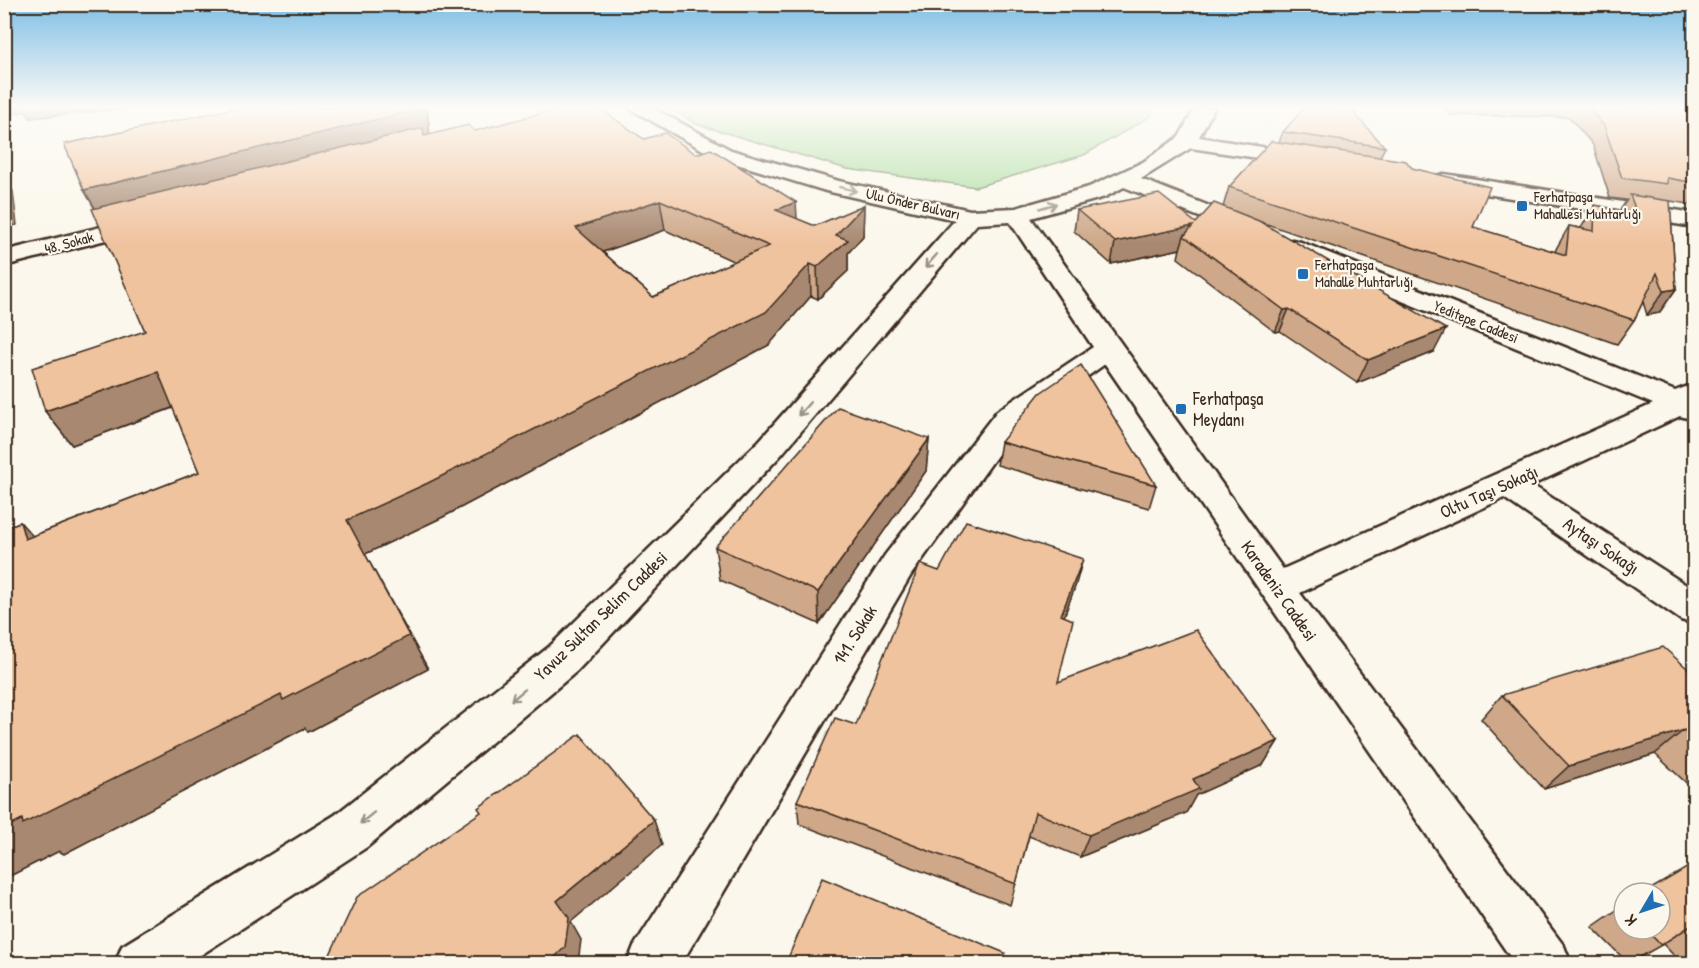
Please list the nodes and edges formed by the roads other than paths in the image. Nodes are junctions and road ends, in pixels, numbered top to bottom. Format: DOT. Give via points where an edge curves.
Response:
graph roads {
  1 [pos="722,153"];
  2 [pos="1166,153"];
  3 [pos="1266,153"];
  4 [pos="1329,163"];
  5 [pos="1423,178"];
  6 [pos="1123,179"];
  7 [pos="1017,215"];
  8 [pos="970,217"];
  9 [pos="165,218"];
  10 [pos="1695,220"];
  11 [pos="4,259"];
  12 [pos="1108,349"];
  13 [pos="1690,400"];
  14 [pos="1507,484"];
  15 [pos="1276,588"];
  16 [pos="1695,609"];
  17 [pos="140,963"];
  18 [pos="652,963"];
  19 [pos="1546,963"];
  1 -- 8 [label="street, Ulu Önder Bulvarı, one-way" via="834,186"];
  2 -- 6 [label="street, Ulu Önder Bulvarı"];
  3 -- 4 [label="street"];
  5 -- 10 [label="street"];
  7 -- 6 [label="street, Ulu Önder Bulvarı, one-way" via="1097,192"];
  6 -- 13 [label="street, Yeditepe Caddesi"];
  7 -- 8 [label="street, Ulu Önder Bulvarı"];
  7 -- 12 [label="street, Karadeniz Caddesi"];
  8 -- 17 [label="street, Yavuz Sultan Selim Caddesi, one-way" via="770,448 562,659 351,831"];
  9 -- 11 [label="street, 48. Sokak"];
  12 -- 15 [label="street, Karadeniz Caddesi"];
  12 -- 18 [label="street, 141. Sokak" via="1008,418 912,546"];
  13 -- 14 [label="street, Oltu Taşı Sokağı"];
  14 -- 15 [label="street, Oltu Taşı Sokağı"];
  14 -- 16 [label="street, Aytaşı Sokağı"];
  15 -- 19 [label="street, Karadeniz Caddesi"];
}
